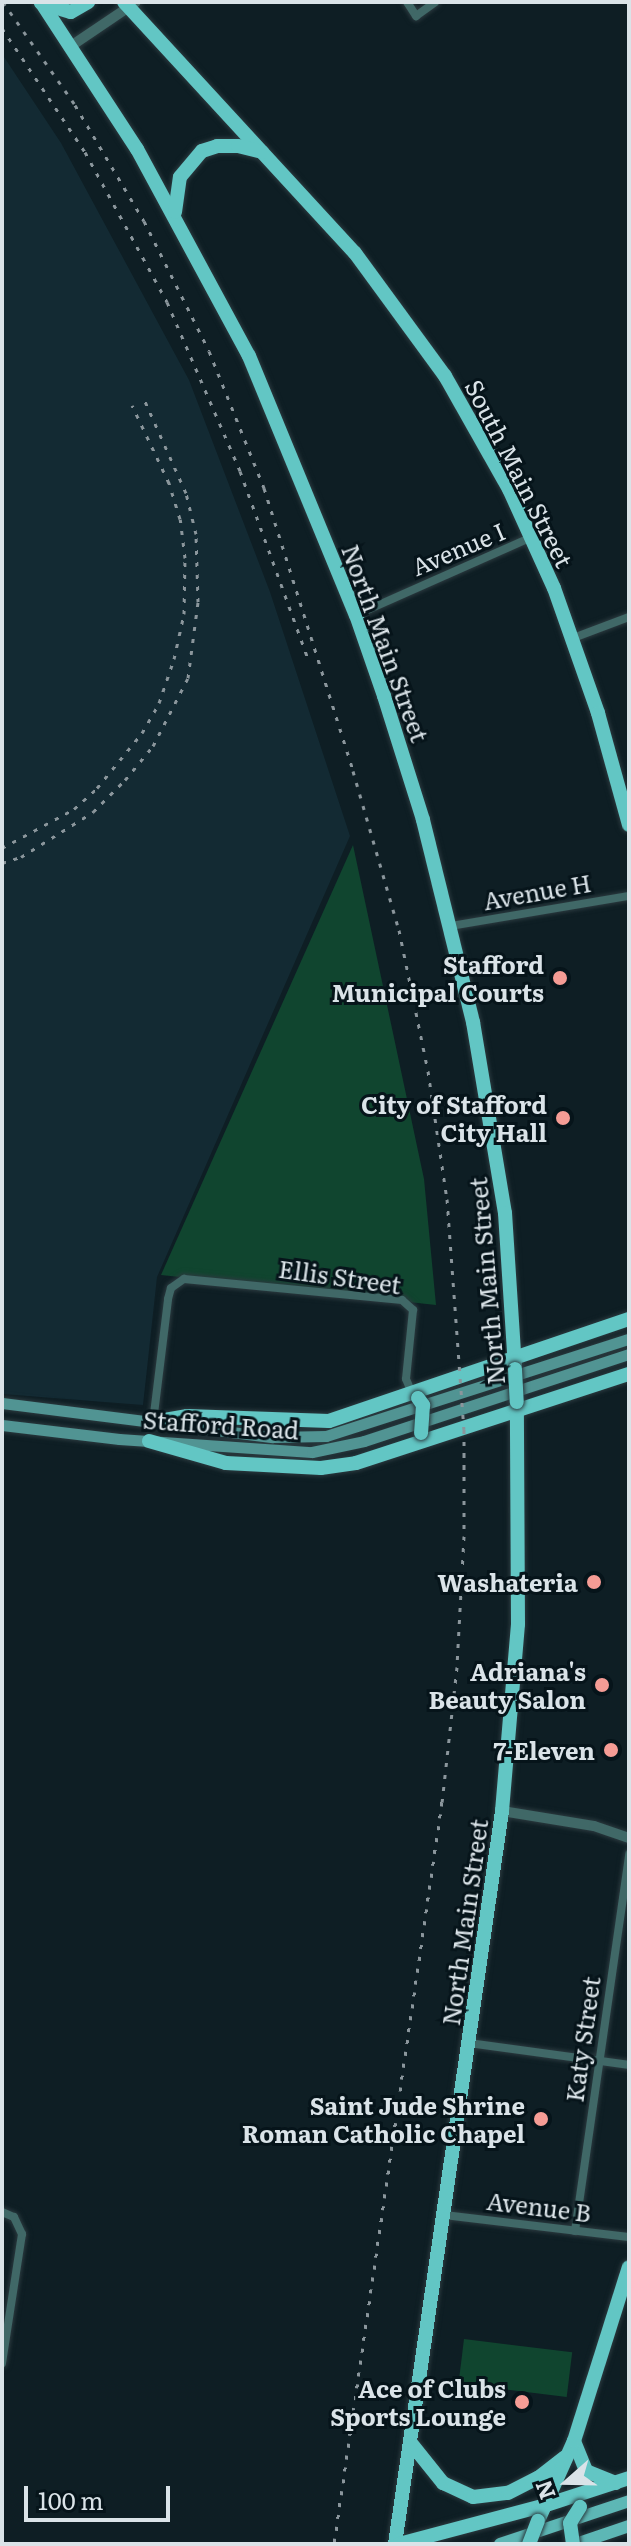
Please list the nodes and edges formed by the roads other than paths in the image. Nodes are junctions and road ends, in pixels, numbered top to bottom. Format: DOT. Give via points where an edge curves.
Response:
graph roads {
  1 [pos="41,2"];
  2 [pos="88,2"];
  3 [pos="407,2"];
  4 [pos="435,2"];
  5 [pos="129,4"];
  6 [pos="71,46"];
  7 [pos="263,152"];
  8 [pos="175,215"];
  9 [pos="532,537"];
  10 [pos="356,615"];
  11 [pos="629,617"];
  12 [pos="573,638"];
  13 [pos="629,825"];
  14 [pos="629,896"];
  15 [pos="451,926"];
  16 [pos="629,1319"];
  17 [pos="629,1339"];
  18 [pos="629,1354"];
  19 [pos="515,1363"];
  20 [pos="629,1374"];
  21 [pos="414,1394"];
  22 [pos="2,1403"];
  23 [pos="518,1407"];
  24 [pos="153,1422"];
  25 [pos="2,1425"];
  26 [pos="420,1438"];
  27 [pos="149,1441"];
  28 [pos="502,1811"];
  29 [pos="629,1838"];
  30 [pos="629,1854"];
  31 [pos="469,2043"];
  32 [pos="600,2062"];
  33 [pos="629,2065"];
  34 [pos="2,2212"];
  35 [pos="444,2215"];
  36 [pos="575,2231"];
  37 [pos="629,2237"];
  38 [pos="629,2267"];
  39 [pos="2,2363"];
  40 [pos="574,2441"];
  41 [pos="410,2442"];
  42 [pos="567,2455"];
  43 [pos="617,2482"];
  44 [pos="629,2501"];
  45 [pos="546,2505"];
  46 [pos="629,2526"];
  47 [pos="397,2544"];
  48 [pos="500,2544"];
  49 [pos="529,2544"];
  50 [pos="574,2544"];
  1 -- 2 [label="highway" via="71,12"];
  1 -- 6 [label="highway, North Main Street"];
  3 -- 4 [label="street" via="416,16"];
  5 -- 6 [label="street"];
  5 -- 7 [label="highway, South Main Street"];
  6 -- 8 [label="highway, North Main Street"];
  7 -- 8 [label="highway" via="238,146 202,151 180,177"];
  7 -- 9 [label="highway, South Main Street" via="355,253 415,330 481,435"];
  8 -- 10 [label="highway, North Main Street" via="249,356"];
  9 -- 10 [label="street, Avenue I"];
  9 -- 12 [label="highway, South Main Street"];
  10 -- 15 [label="highway, North Main Street" via="418,803"];
  11 -- 12 [label="street"];
  12 -- 13 [label="highway, South Main Street"];
  14 -- 15 [label="street, Avenue H"];
  15 -- 19 [label="highway, North Main Street" via="499,1171"];
  16 -- 19 [label="highway"];
  17 -- 24 [label="main road, Stafford Road" via="326,1436 273,1437"];
  18 -- 27 [label="main road, Stafford Road" via="339,1448 284,1452"];
  19 -- 21 [label="highway"];
  19 -- 23 [label="highway, North Main Street, bridge"];
  20 -- 23 [label="highway"];
  21 -- 24 [label="highway" via="329,1421 187,1416"];
  21 -- 24 [label="street, Ellis Street" via="406,1379 413,1310 402,1300 192,1278 178,1282 168,1299"];
  21 -- 26 [label="highway, bridge" via="423,1405"];
  22 -- 24 [label="main road, Stafford Road"];
  23 -- 26 [label="highway"];
  23 -- 28 [label="highway, North Main Street" via="518,1624"];
  25 -- 27 [label="main road, Stafford Road"];
  26 -- 27 [label="highway" via="356,1463 290,1468 226,1463"];
  28 -- 29 [label="street" via="594,1826"];
  28 -- 31 [label="highway, North Main Street"];
  30 -- 32 [label="street, Katy Street"];
  31 -- 32 [label="street"];
  31 -- 35 [label="highway, North Main Street"];
  32 -- 33 [label="street"];
  32 -- 36 [label="street, Katy Street"];
  34 -- 39 [label="street" via="14,2217 22,2234"];
  35 -- 36 [label="street, Avenue B"];
  35 -- 41 [label="highway, North Main Street"];
  36 -- 37 [label="street, Avenue B"];
  38 -- 40 [label="highway"];
  40 -- 42 [label="highway"];
  40 -- 43 [label="highway" via="586,2471"];
  41 -- 42 [label="highway" via="443,2483 473,2497 524,2486"];
  41 -- 47 [label="highway, North Main Street"];
  42 -- 45 [label="highway"];
  43 -- 45 [label="highway"];
  43 -- 50 [label="highway, bridge" via="580,2507 570,2523"];
  44 -- 48 [label="main road"];
  45 -- 47 [label="highway"];
  45 -- 49 [label="highway, bridge"];
  46 -- 50 [label="main road"];
}
